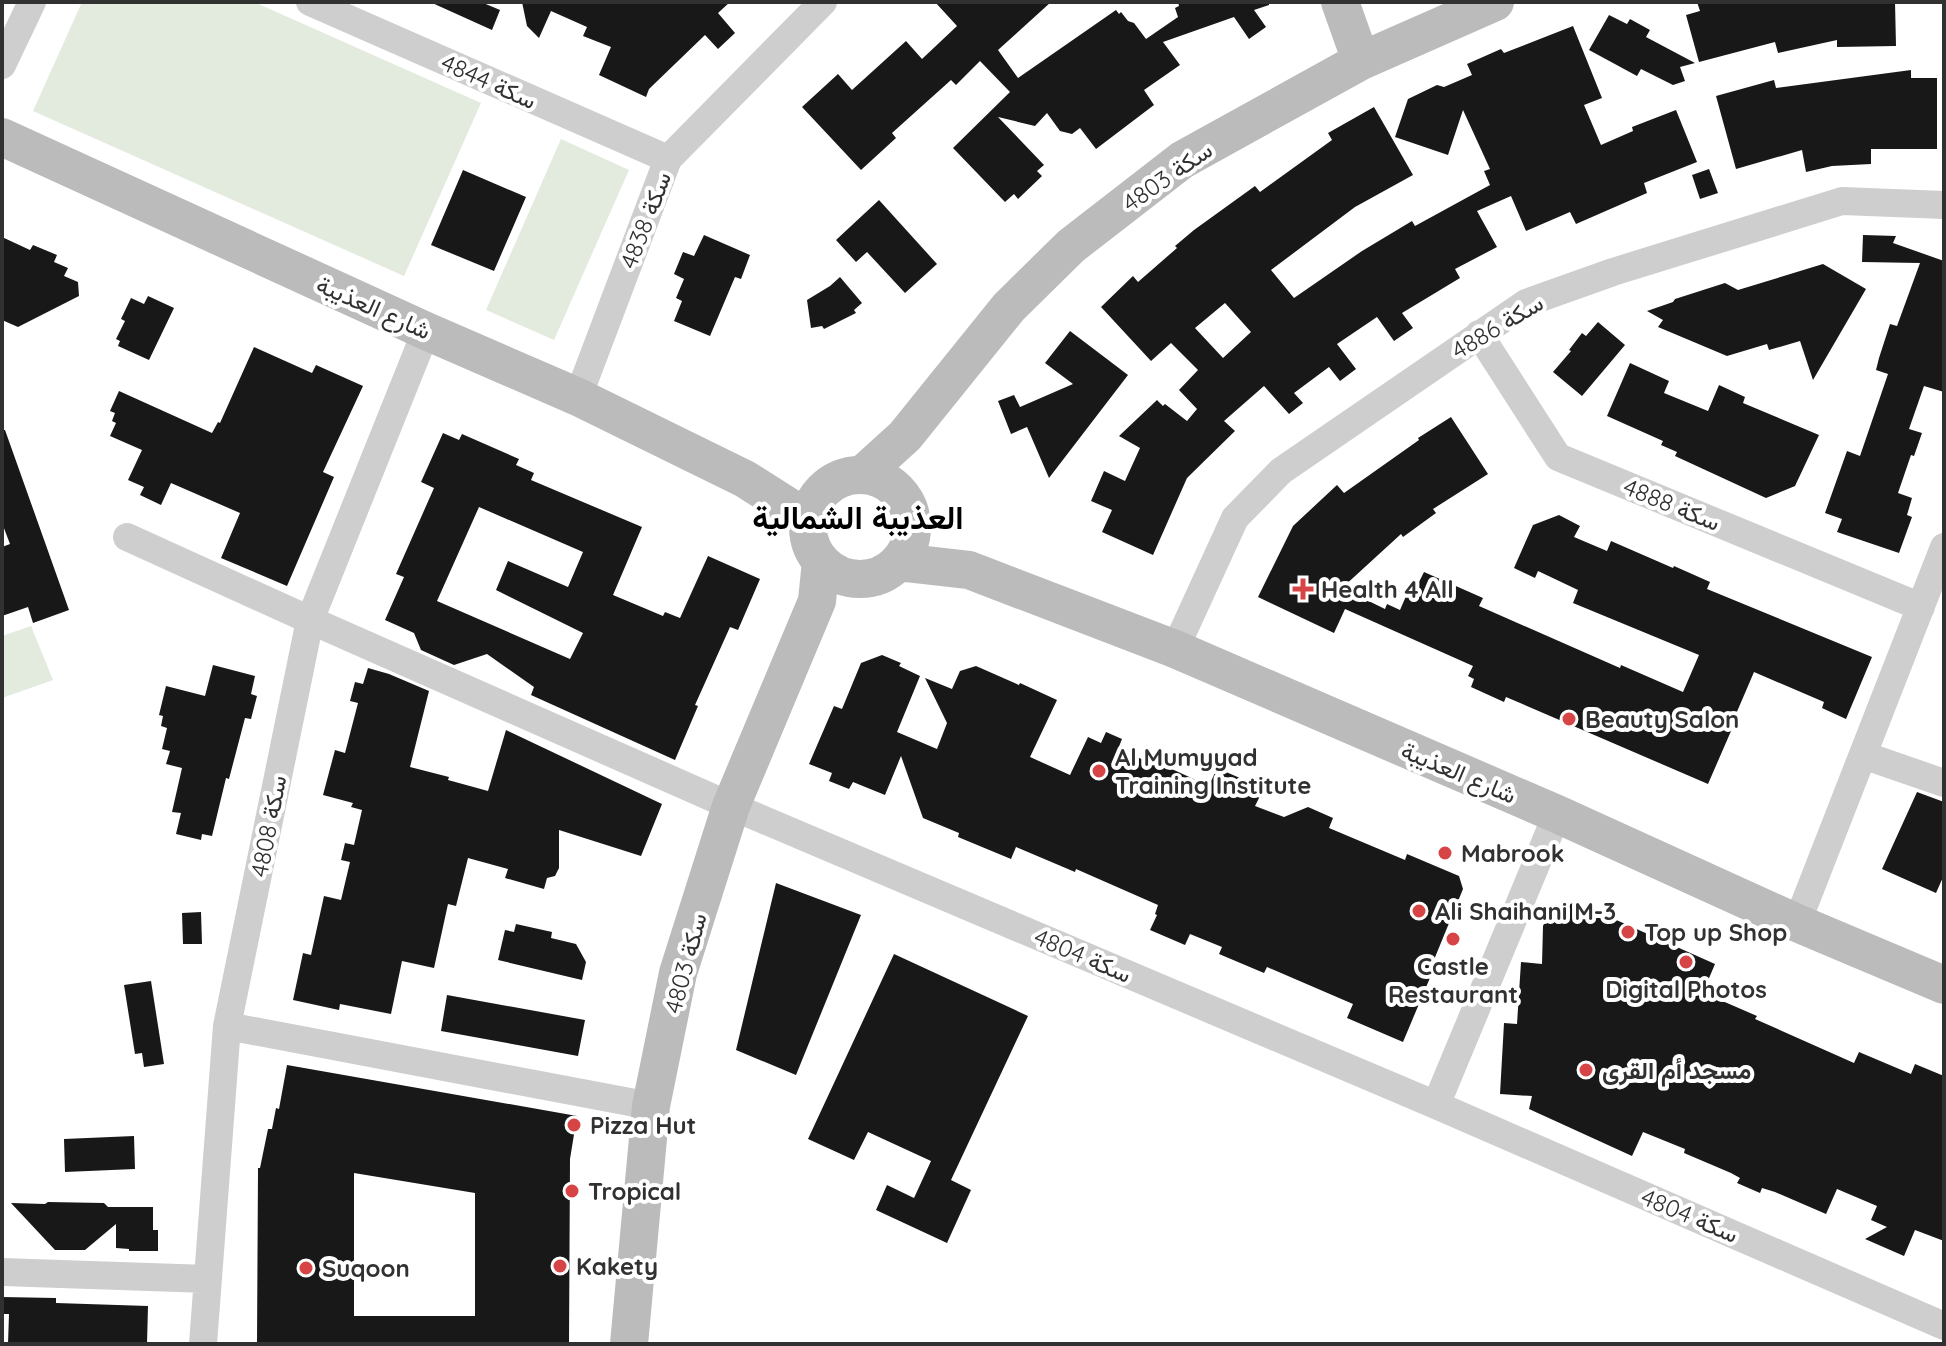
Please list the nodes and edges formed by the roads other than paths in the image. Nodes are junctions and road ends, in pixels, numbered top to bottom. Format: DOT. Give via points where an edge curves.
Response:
graph roads {
  1 [pos="32,2"];
  2 [pos="310,2"];
  3 [pos="823,2"];
  4 [pos="1340,2"];
  5 [pos="1495,2"];
  6 [pos="352,11"];
  7 [pos="1361,61"];
  8 [pos="2,65"];
  9 [pos="2,137"];
  10 [pos="668,159"];
  11 [pos="1944,205"];
  12 [pos="426,331"];
  13 [pos="1479,334"];
  14 [pos="578,397"];
  15 [pos="905,436"];
  16 [pos="745,479"];
  17 [pos="845,480"];
  18 [pos="904,503"];
  19 [pos="808,519"];
  20 [pos="127,537"];
  21 [pos="1944,547"];
  22 [pos="898,562"];
  23 [pos="834,569"];
  24 [pos="969,570"];
  25 [pos="1921,607"];
  26 [pos="310,620"];
  27 [pos="1175,649"];
  28 [pos="1863,755"];
  29 [pos="1944,783"];
  30 [pos="731,806"];
  31 [pos="1557,814"];
  32 [pos="1797,923"];
  33 [pos="1944,985"];
  34 [pos="227,1026"];
  35 [pos="1436,1105"];
  36 [pos="651,1106"];
  37 [pos="2,1272"];
  38 [pos="208,1279"];
  39 [pos="1944,1326"];
  40 [pos="203,1344"];
  41 [pos="629,1344"];
  1 -- 8 [label="street"];
  2 -- 6 [label="street, سكة 4844"];
  3 -- 10 [label="street, سكة 4838"];
  4 -- 7 [label="street"];
  5 -- 7 [label="street, سكة 4803"];
  6 -- 10 [label="street, سكة 4844"];
  7 -- 15 [label="street, سكة 4803" via="1182,160 1071,246 1009,307"];
  9 -- 12 [label="street, شارع العذيبة"];
  10 -- 14 [label="street, سكة 4838"];
  11 -- 13 [label="street, سكة 4886" via="1842,201 1526,303"];
  12 -- 14 [label="street, شارع العذيبة"];
  12 -- 26 [label="street, سكة 4808"];
  13 -- 25 [label="street, سكة 4888" via="1558,457"];
  13 -- 27 [label="street, سكة 4886" via="1281,471 1244,508"];
  14 -- 16 [label="street, شارع العذيبة"];
  15 -- 17 [label="street, سكة 4803"];
  15 -- 18 [label="street, سكة 4803"];
  16 -- 17 [label="street, شارع العذيبة"];
  16 -- 19 [label="street, شارع العذيبة"];
  17 -- 18 [label="street" via="874,477 886,482"];
  17 -- 19 [label="street" via="815,501"];
  18 -- 22 [label="street" via="912,529"];
  18 -- 24 [label="street, شارع العذيبة"];
  19 -- 23 [label="street" via="813,548"];
  20 -- 26 [label="street, سكة 4804"];
  21 -- 25 [label="street"];
  22 -- 23 [label="street" via="860,579"];
  22 -- 24 [label="street, شارع العذيبة"];
  23 -- 30 [label="street, سكة 4803"];
  24 -- 27 [label="street, شارع العذيبة"];
  25 -- 28 [label="street"];
  26 -- 30 [label="street, سكة 4804"];
  26 -- 34 [label="street, سكة 4808"];
  27 -- 31 [label="street, شارع العذيبة"];
  28 -- 29 [label="street"];
  28 -- 32 [label="street"];
  30 -- 35 [label="street, سكة 4804"];
  30 -- 36 [label="street, سكة 4803" via="678,973"];
  31 -- 32 [label="street, شارع العذيبة"];
  31 -- 35 [label="street"];
  32 -- 33 [label="street, شارع العذيبة"];
  34 -- 36 [label="street"];
  34 -- 38 [label="street, سكة 4808"];
  35 -- 39 [label="street, سكة 4804"];
  36 -- 41 [label="street, سكة 4803"];
  37 -- 38 [label="street"];
  38 -- 40 [label="street, سكة 4808"];
}
